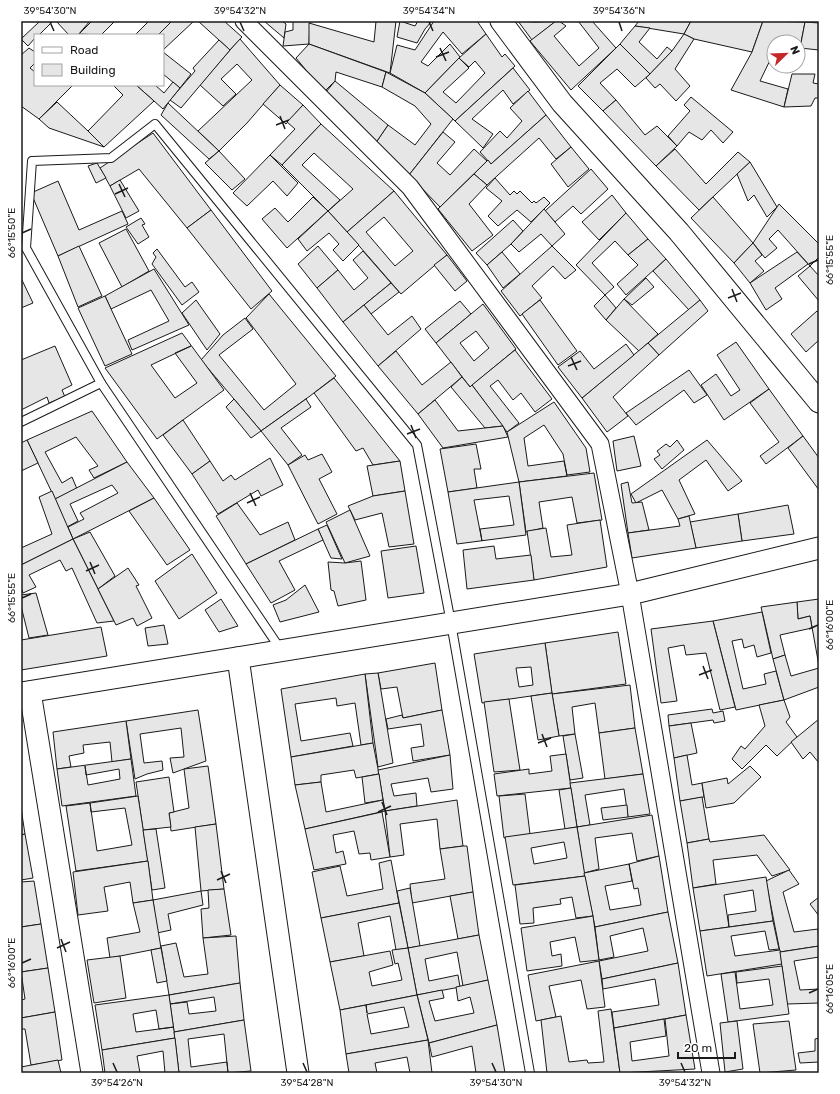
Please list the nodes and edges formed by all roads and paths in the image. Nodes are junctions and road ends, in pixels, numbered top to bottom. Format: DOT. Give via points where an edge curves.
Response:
graph roads {
  1 [pos="244,21"];
  2 [pos="501,21"];
  3 [pos="24,249"];
  4 [pos="102,383"];
  5 [pos="819,402"];
  6 [pos="21,422"];
  7 [pos="819,548"];
  8 [pos="630,594"];
  9 [pos="451,623"];
  10 [pos="282,651"];
  11 [pos="238,658"];
  12 [pos="26,693"];
  13 [pos="92,1073"];
  14 [pos="298,1073"];
  15 [pos="530,1073"];
  16 [pos="711,1073"];
  1 -- 8 [label="street" via="410,187 600,444"];
  2 -- 5 [label="street" via="562,103 679,232"];
  3 -- 4 [label="lane"];
  3 -- 9 [label="lane" via="32,161 111,158 155,124 417,445"];
  4 -- 6 [label="lane"];
  4 -- 10 [label="lane"];
  7 -- 8 [label="street"];
  8 -- 9 [label="street"];
  8 -- 16 [label="street"];
  9 -- 10 [label="street"];
  9 -- 15 [label="lane"];
  10 -- 11 [label="street"];
  11 -- 12 [label="street"];
  11 -- 14 [label="street"];
  12 -- 13 [label="street"];
}
